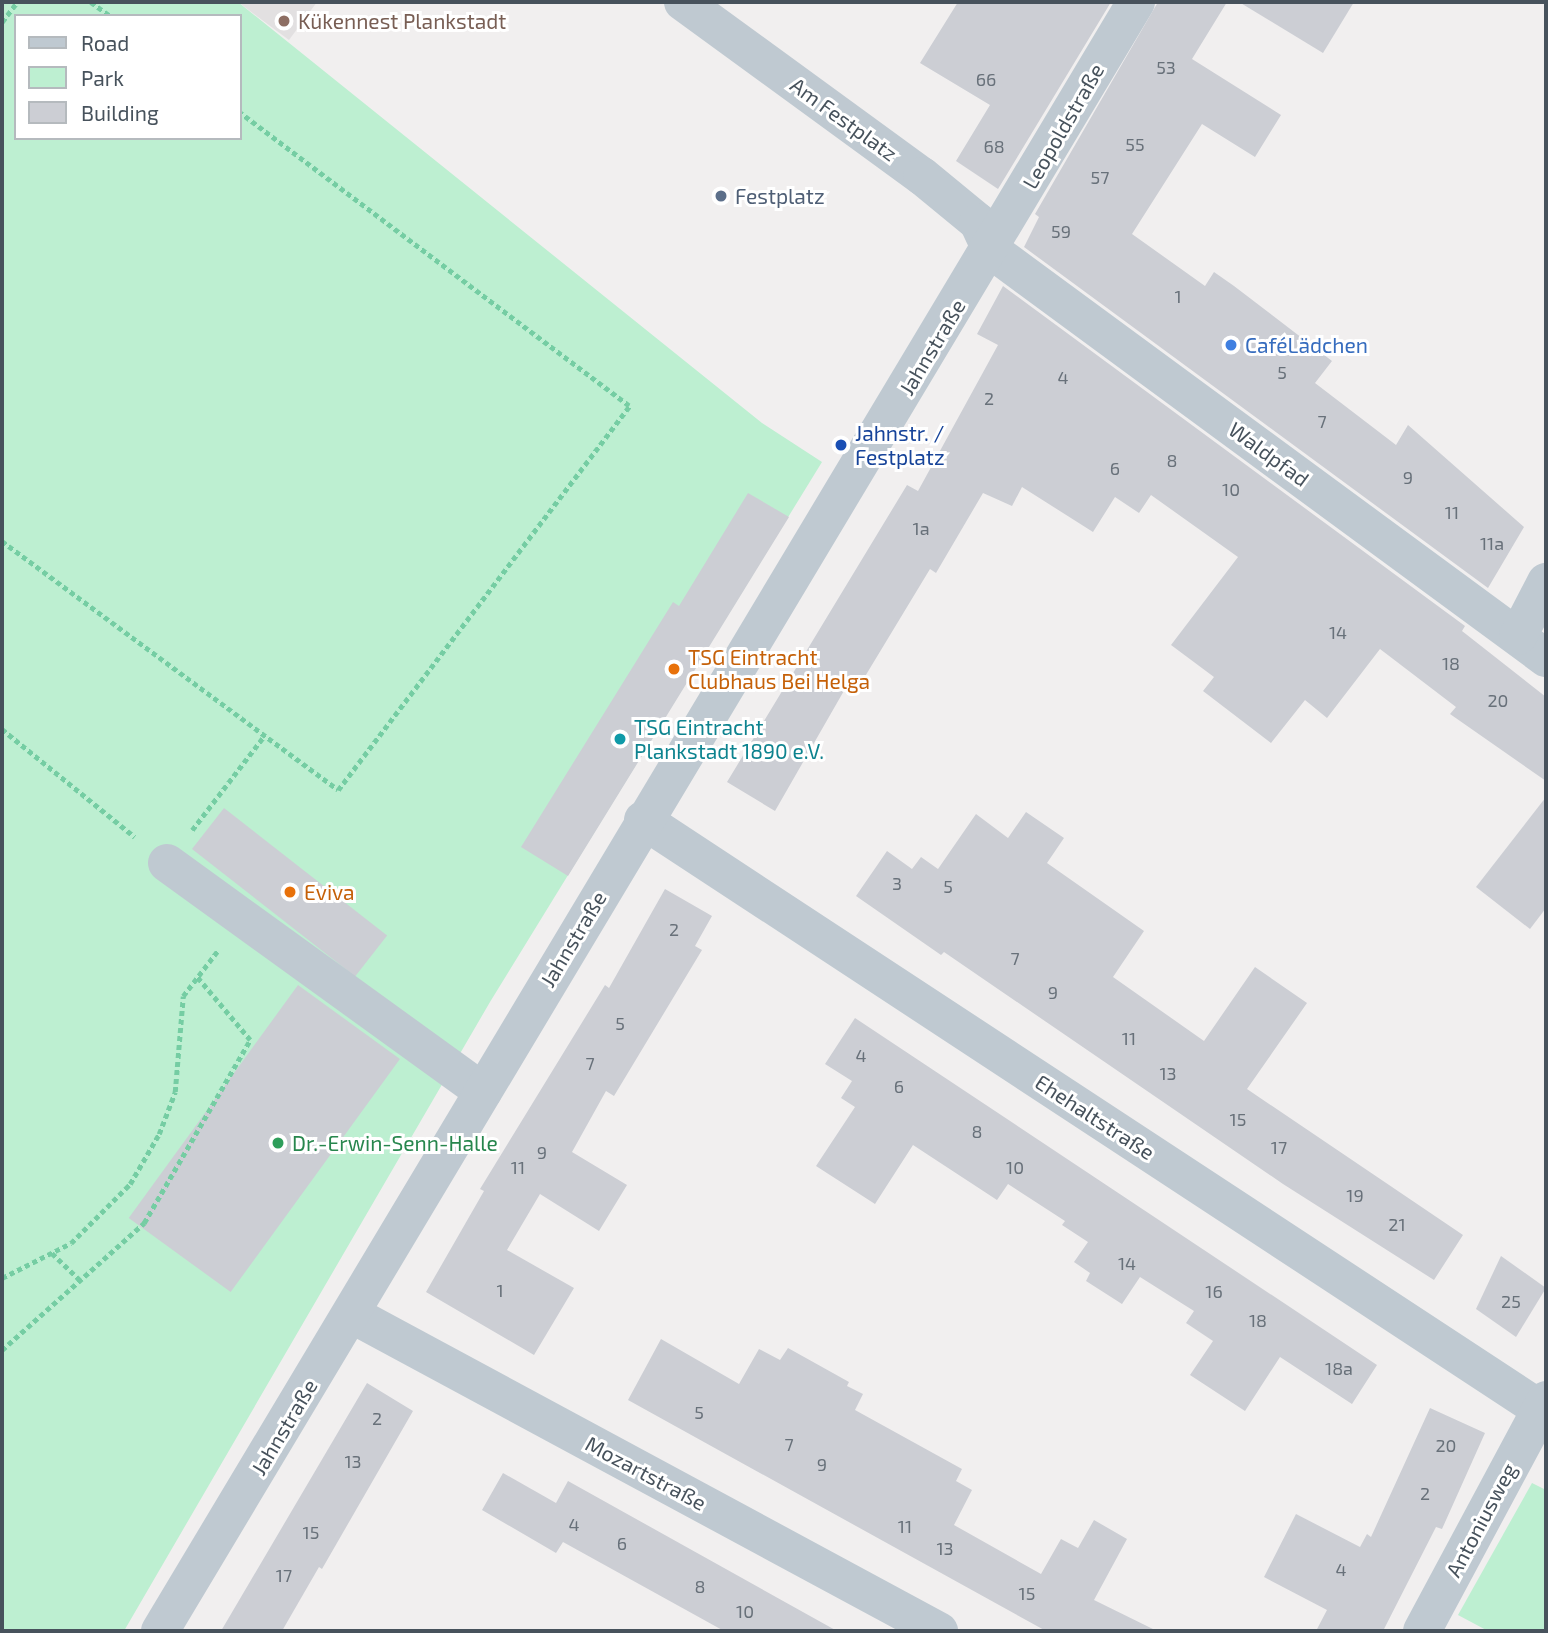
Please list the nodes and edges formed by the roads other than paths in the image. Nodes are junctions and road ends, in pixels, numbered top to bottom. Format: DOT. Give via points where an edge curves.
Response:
graph roads {
  1 [pos="683,2"];
  2 [pos="1136,2"];
  3 [pos="991,250"];
  4 [pos="1546,582"];
  5 [pos="1532,647"];
  6 [pos="643,820"];
  7 [pos="167,863"];
  8 [pos="483,1092"];
  9 [pos="353,1315"];
  10 [pos="1544,1408"];
  11 [pos="160,1631"];
  12 [pos="939,1631"];
  13 [pos="1422,1631"];
  1 -- 3 [label="street, Am Festplatz" via="922,176 978,222"];
  2 -- 3 [label="street, Leopoldstraße"];
  3 -- 5 [label="street, Waldpfad"];
  3 -- 6 [label="street, Jahnstraße"];
  4 -- 5 [label="street"];
  6 -- 8 [label="street, Jahnstraße"];
  6 -- 10 [label="street, Ehehaltstraße"];
  7 -- 8 [label="street"];
  8 -- 9 [label="street, Jahnstraße"];
  9 -- 11 [label="street, Jahnstraße"];
  9 -- 12 [label="street, Mozartstraße"];
  10 -- 13 [label="street, Antoniusweg"];
}
